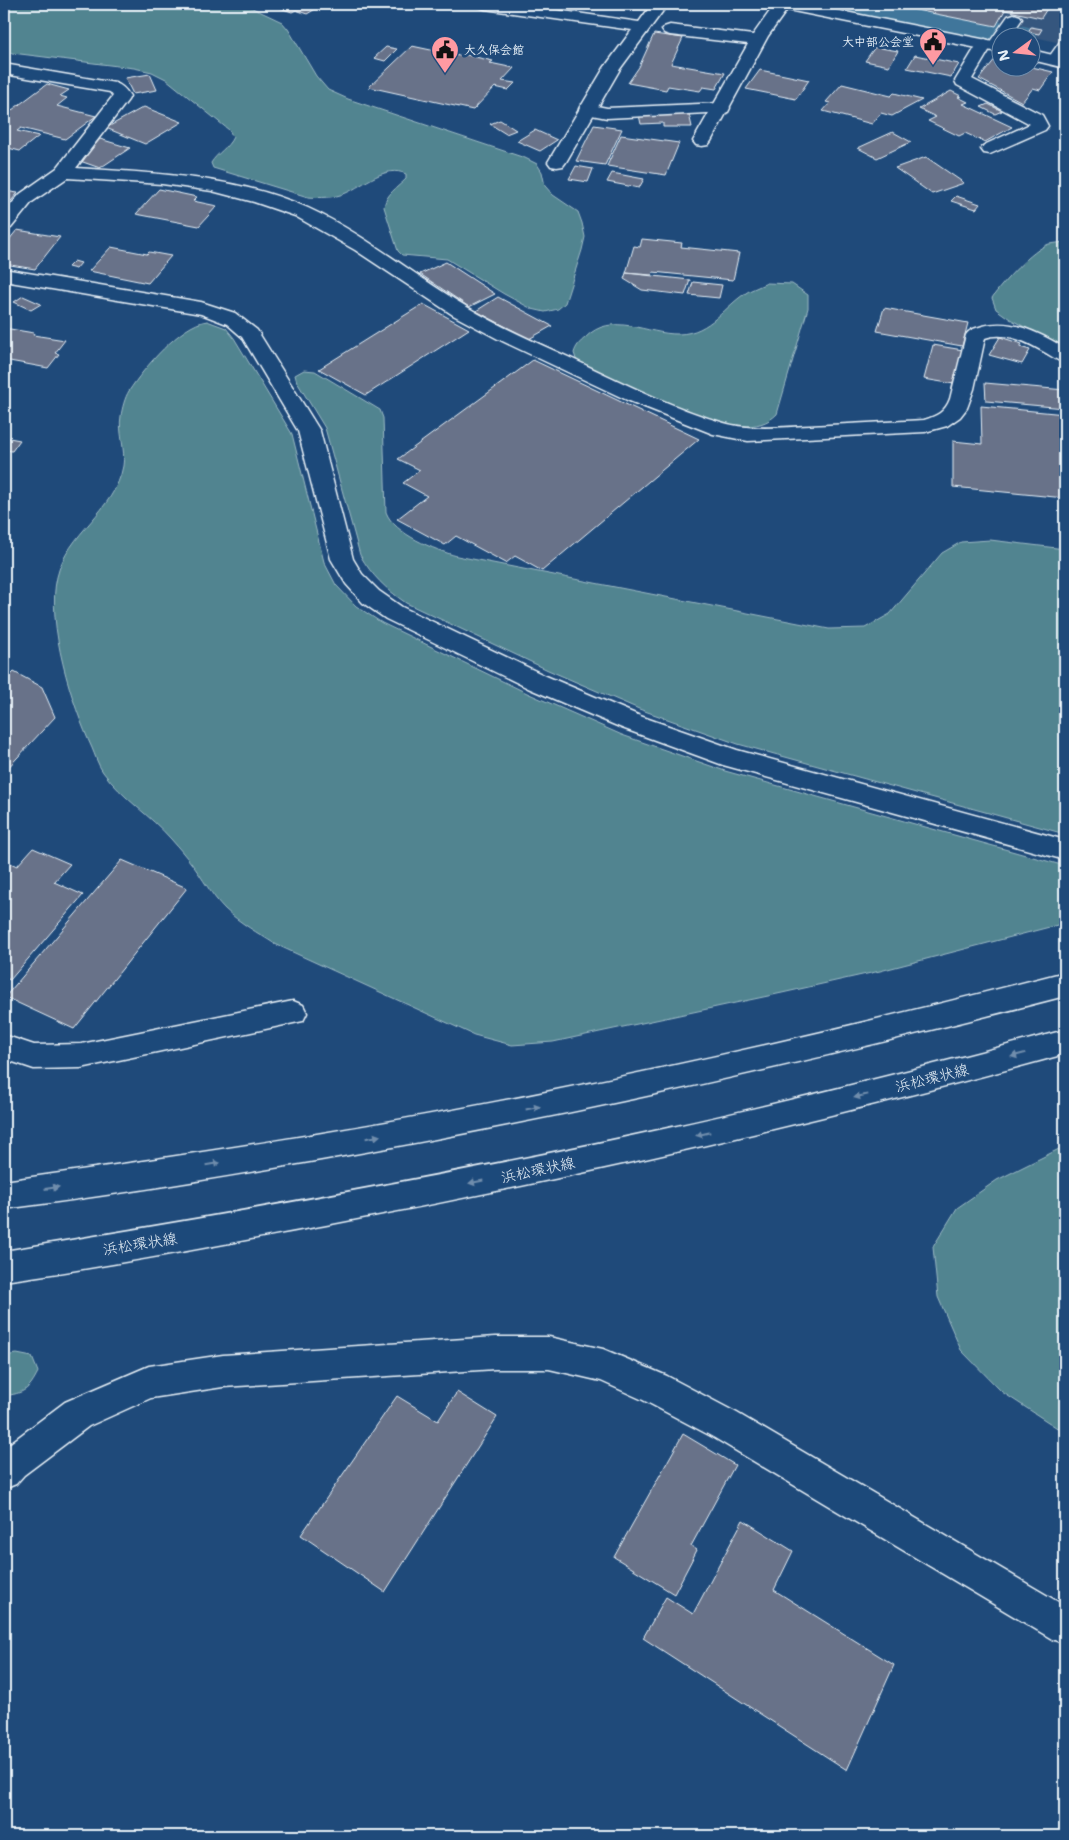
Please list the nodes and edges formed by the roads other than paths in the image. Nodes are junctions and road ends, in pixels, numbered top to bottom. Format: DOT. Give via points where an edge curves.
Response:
graph roads {
  1 [pos="485,4"];
  2 [pos="660,4"];
  3 [pos="783,4"];
  4 [pos="642,28"];
  5 [pos="670,30"];
  6 [pos="992,37"];
  7 [pos="758,40"];
  8 [pos="1065,46"];
  9 [pos="992,47"];
  10 [pos="1042,58"];
  11 [pos="1060,62"];
  12 [pos="4,69"];
  13 [pos="722,108"];
  14 [pos="587,109"];
  15 [pos="702,141"];
  16 [pos="990,149"];
  17 [pos="557,162"];
  18 [pos="63,172"];
  19 [pos="4,224"];
  20 [pos="4,275"];
  21 [pos="1065,356"];
  22 [pos="1065,850"];
  23 [pos="1065,984"];
  24 [pos="293,1013"];
  25 [pos="1065,1042"];
  26 [pos="4,1047"];
  27 [pos="4,1195"];
  28 [pos="4,1266"];
  29 [pos="4,1472"];
  30 [pos="1065,1626"];
  1 -- 4 [label="street"];
  2 -- 4 [label="street"];
  3 -- 6 [label="street"];
  3 -- 7 [label="street"];
  4 -- 14 [label="street"];
  5 -- 7 [label="street"];
  7 -- 13 [label="street"];
  8 -- 11 [label="street"];
  9 -- 16 [label="street" via="963,81 1036,119 1040,126"];
  10 -- 11 [label="street"];
  12 -- 18 [label="street" via="115,88 122,96"];
  13 -- 14 [label="street" via="607,113"];
  13 -- 15 [label="street"];
  14 -- 17 [label="street"];
  18 -- 19 [label="street" via="26,198"];
  18 -- 21 [label="street" via="212,186 301,212 362,246 460,311 505,335 634,396 720,429 748,434 777,434 925,426 942,421 954,412 976,335 984,331 1011,331"];
  20 -- 22 [label="street" via="201,308 222,313 239,322 250,334 309,431 342,559 354,579 371,597 394,613 537,682 631,722 732,758"];
  27 -- 23 [label="street, one-way" via="240,1160 486,1117 702,1073"];
  24 -- 26 [label="street" via="81,1056 34,1057"];
  25 -- 28 [label="street, 浜松環状線, one-way" via="850,1099 534,1171 274,1221"];
  29 -- 30 [label="street" via="77,1414 149,1382 223,1371 494,1353 549,1354 603,1365 655,1388 725,1425"];
}
